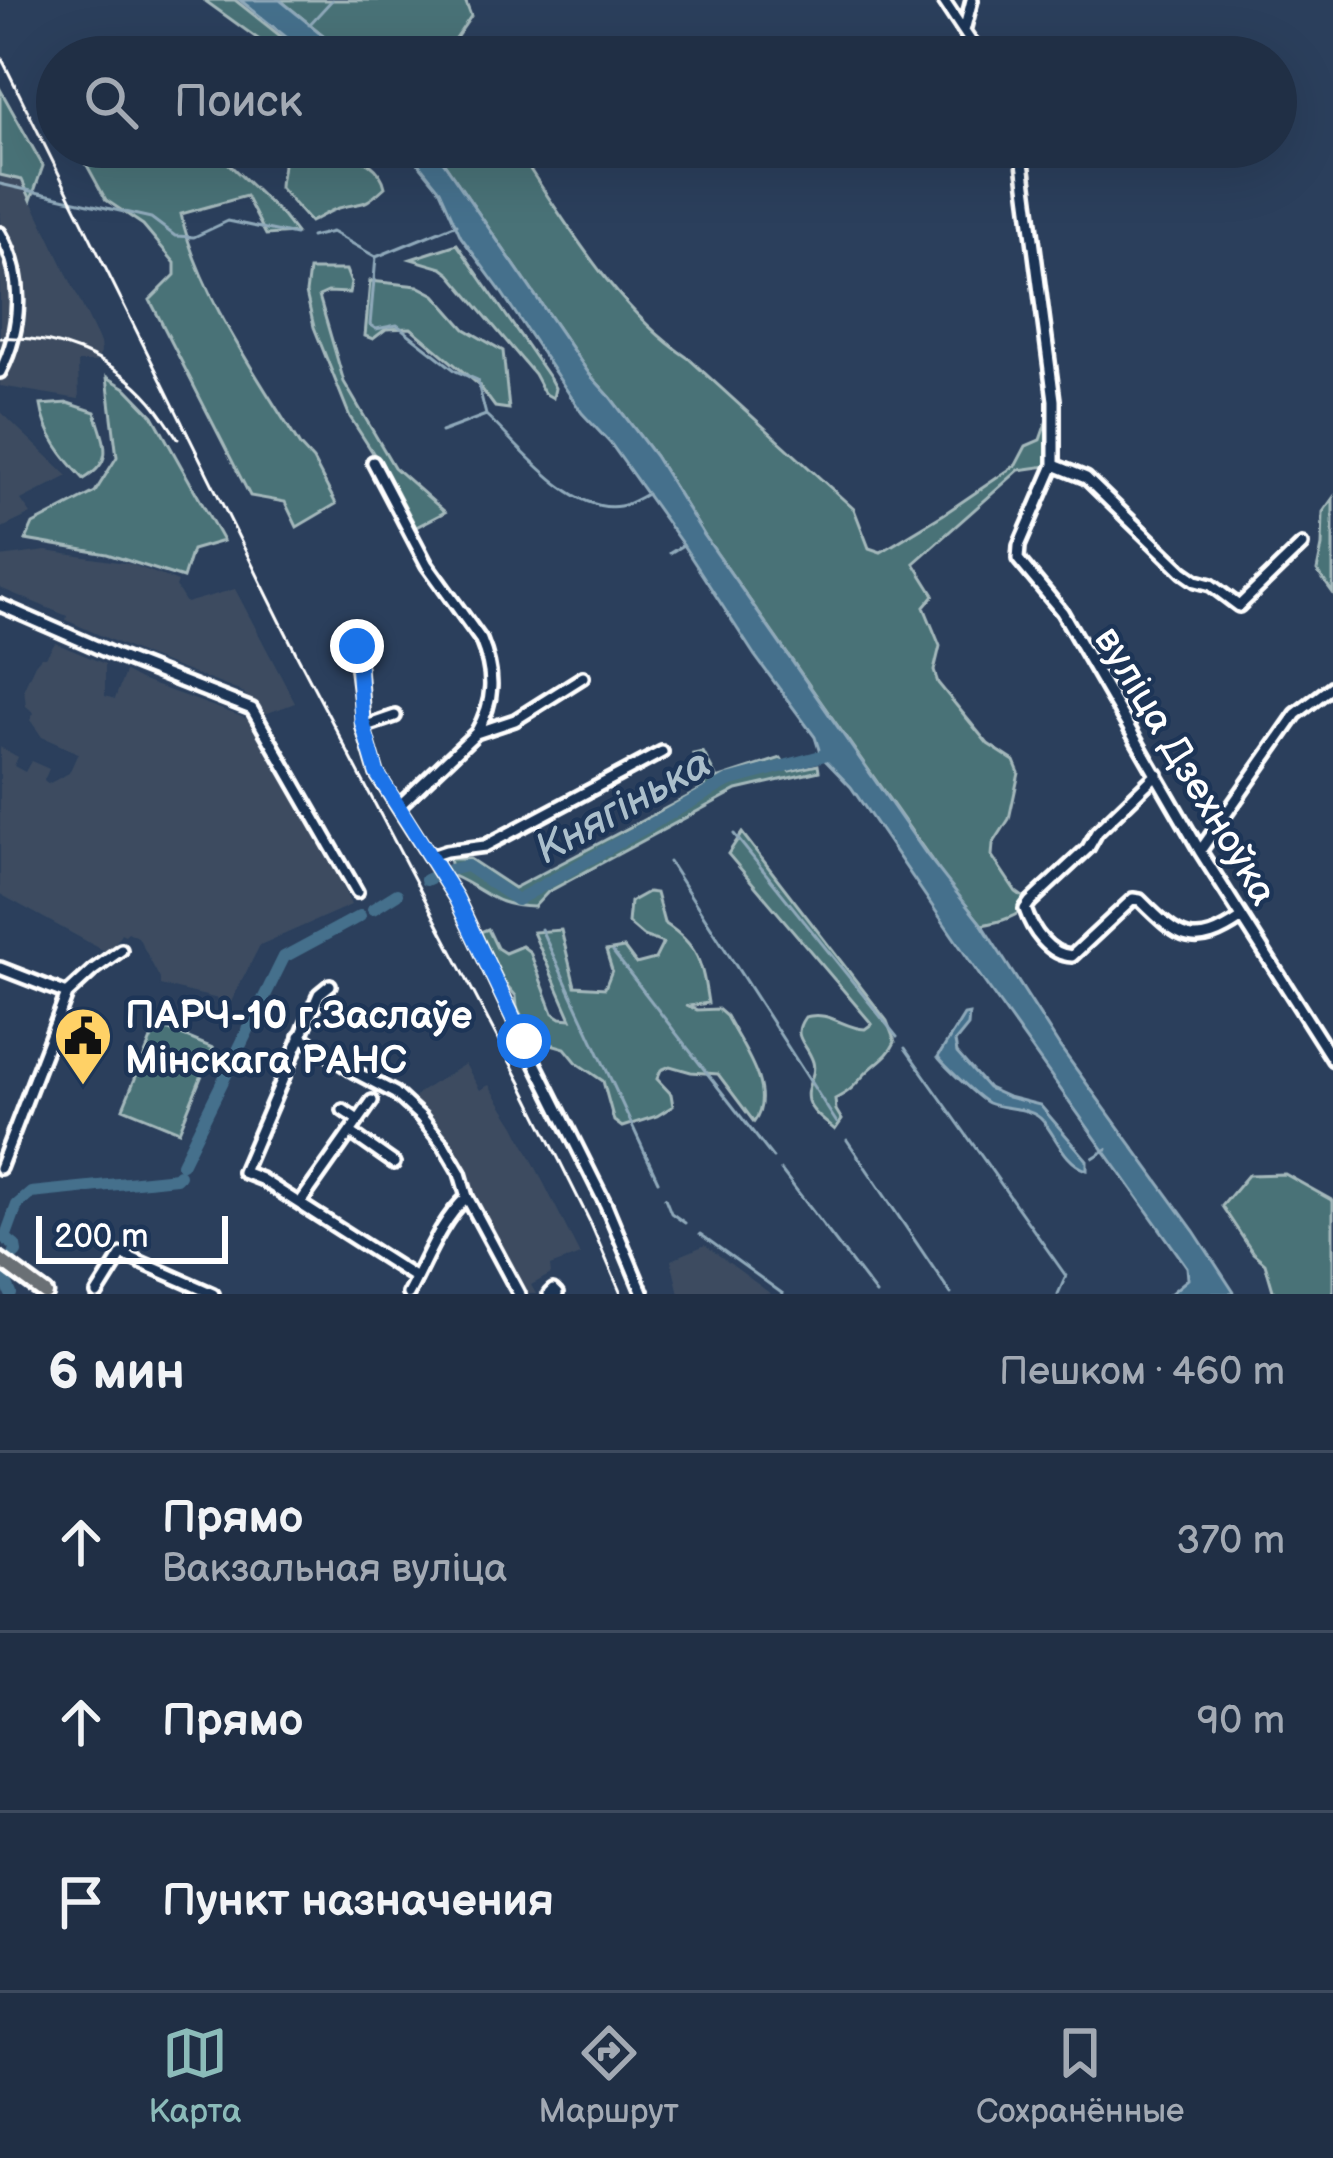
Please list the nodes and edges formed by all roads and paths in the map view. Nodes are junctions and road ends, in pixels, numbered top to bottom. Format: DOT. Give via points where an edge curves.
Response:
graph roads {
  1 [pos="943,0"];
  2 [pos="972,0"];
  3 [pos="964,31"];
  4 [pos="967,36"];
  5 [pos="1024,168"];
  6 [pos="0,233"];
  7 [pos="0,372"];
  8 [pos="373,462"];
  9 [pos="1054,464"];
  10 [pos="1302,544"];
  11 [pos="0,605"];
  12 [pos="357,646"];
  13 [pos="583,677"];
  14 [pos="1333,686"];
  15 [pos="395,716"];
  16 [pos="363,727"];
  17 [pos="476,733"];
  18 [pos="662,752"];
  19 [pos="1156,775"];
  20 [pos="400,806"];
  21 [pos="1200,850"];
  22 [pos="431,856"];
  23 [pos="358,892"];
  24 [pos="1242,918"];
  25 [pos="100,948"];
  26 [pos="121,950"];
  27 [pos="106,962"];
  28 [pos="0,968"];
  29 [pos="330,985"];
  30 [pos="68,994"];
  31 [pos="300,1036"];
  32 [pos="1333,1060"];
  33 [pos="372,1101"];
  34 [pos="343,1110"];
  35 [pos="358,1120"];
  36 [pos="350,1132"];
  37 [pos="394,1163"];
  38 [pos="0,1168"];
  39 [pos="467,1197"];
  40 [pos="300,1202"];
  41 [pos="0,1260"];
  42 [pos="416,1278"];
  43 [pos="46,1294"];
  44 [pos="97,1294"];
  45 [pos="213,1294"];
  46 [pos="408,1294"];
  47 [pos="518,1294"];
  48 [pos="643,1294"];
  1 -- 3 [label="street"];
  2 -- 3 [label="street"];
  3 -- 4 [label="street"];
  5 -- 9 [label="street" via="1054,400"];
  6 -- 7 [label="street" via="17,304"];
  8 -- 17 [label="street" via="427,565 485,650 491,699"];
  9 -- 10 [label="street" via="1086,478 1183,572 1239,606"];
  9 -- 19 [label="street, вуліца Дзехноўка" via="1018,559 1062,612"];
  11 -- 23 [label="street" via="252,709"];
  12 -- 16 [label="street"];
  13 -- 17 [label="street" via="514,720"];
  14 -- 21 [label="street" via="1296,714"];
  15 -- 16 [label="street"];
  16 -- 20 [label="street" via="377,773"];
  17 -- 20 [label="street"];
  18 -- 22 [label="street" via="485,846"];
  19 -- 21 [label="street, вуліца Дзехноўка"];
  19 -- 24 [label="street" via="1030,902 1031,925 1052,949 1072,956 1133,899 1193,937 1215,936"];
  20 -- 22 [label="street"];
  21 -- 24 [label="street, вуліца Дзехноўка"];
  22 -- 48 [label="street"];
  24 -- 32 [label="street, вуліца Дзехноўка"];
  25 -- 27 [label="street"];
  26 -- 27 [label="street"];
  27 -- 30 [label="street"];
  28 -- 30 [label="street"];
  29 -- 31 [label="street"];
  30 -- 38 [label="street"];
  31 -- 39 [label="street" via="408,1105 443,1144"];
  31 -- 40 [label="street" via="243,1172"];
  33 -- 35 [label="street"];
  34 -- 35 [label="street"];
  35 -- 36 [label="street"];
  36 -- 37 [label="street"];
  36 -- 40 [label="street"];
  39 -- 42 [label="street"];
  39 -- 47 [label="street"];
  40 -- 42 [label="street"];
  41 -- 43 [label="main road"];
  42 -- 46 [label="street"];
  44 -- 45 [label="street" via="122,1254"];
}
